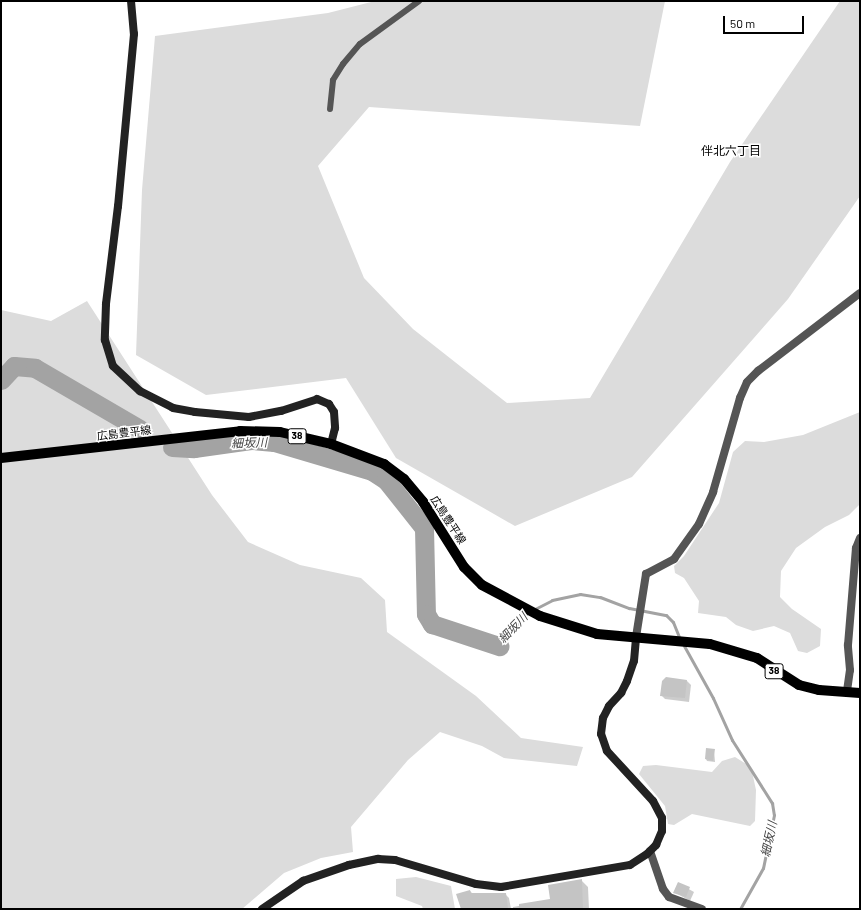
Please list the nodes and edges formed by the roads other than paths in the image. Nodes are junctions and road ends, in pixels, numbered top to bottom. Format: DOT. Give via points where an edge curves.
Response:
graph roads {
  1 [pos="131,1"];
  2 [pos="418,1"];
  3 [pos="330,109"];
  4 [pos="860,293"];
  5 [pos="331,444"];
  6 [pos="1,458"];
  7 [pos="860,538"];
  8 [pos="636,637"];
  9 [pos="847,691"];
  10 [pos="860,693"];
  11 [pos="650,851"];
  12 [pos="262,909"];
  13 [pos="702,909"];
  1 -- 5 [label="street" via="134,34 106,304 105,340 113,366 140,391 173,408 195,412 249,417 282,411 317,399 329,404 334,412"];
  2 -- 3 [label="lane" via="360,44 351,54 332,80"];
  4 -- 8 [label="street" via="747,382 740,398 714,492 699,524 674,559 646,574"];
  5 -- 6 [label="main road, 広島豊平線 / 38" via="280,432 240,431"];
  5 -- 8 [label="main road, 広島豊平線 / 38" via="384,464 404,479 423,502 464,567 482,585 540,616 597,634"];
  7 -- 9 [label="street" via="856,548"];
  8 -- 9 [label="main road, 広島豊平線 / 38" via="674,639 733,649 756,658 799,685 818,690"];
  8 -- 11 [label="street" via="634,661 627,681 603,718 601,734 607,751 653,801 662,818 662,831 656,845"];
  9 -- 10 [label="main road, 広島豊平線 / 38"];
  11 -- 12 [label="street" via="630,865 501,887 476,884 395,860 378,859 349,865 303,881"];
  11 -- 13 [label="street" via="663,889 669,897"];
}
